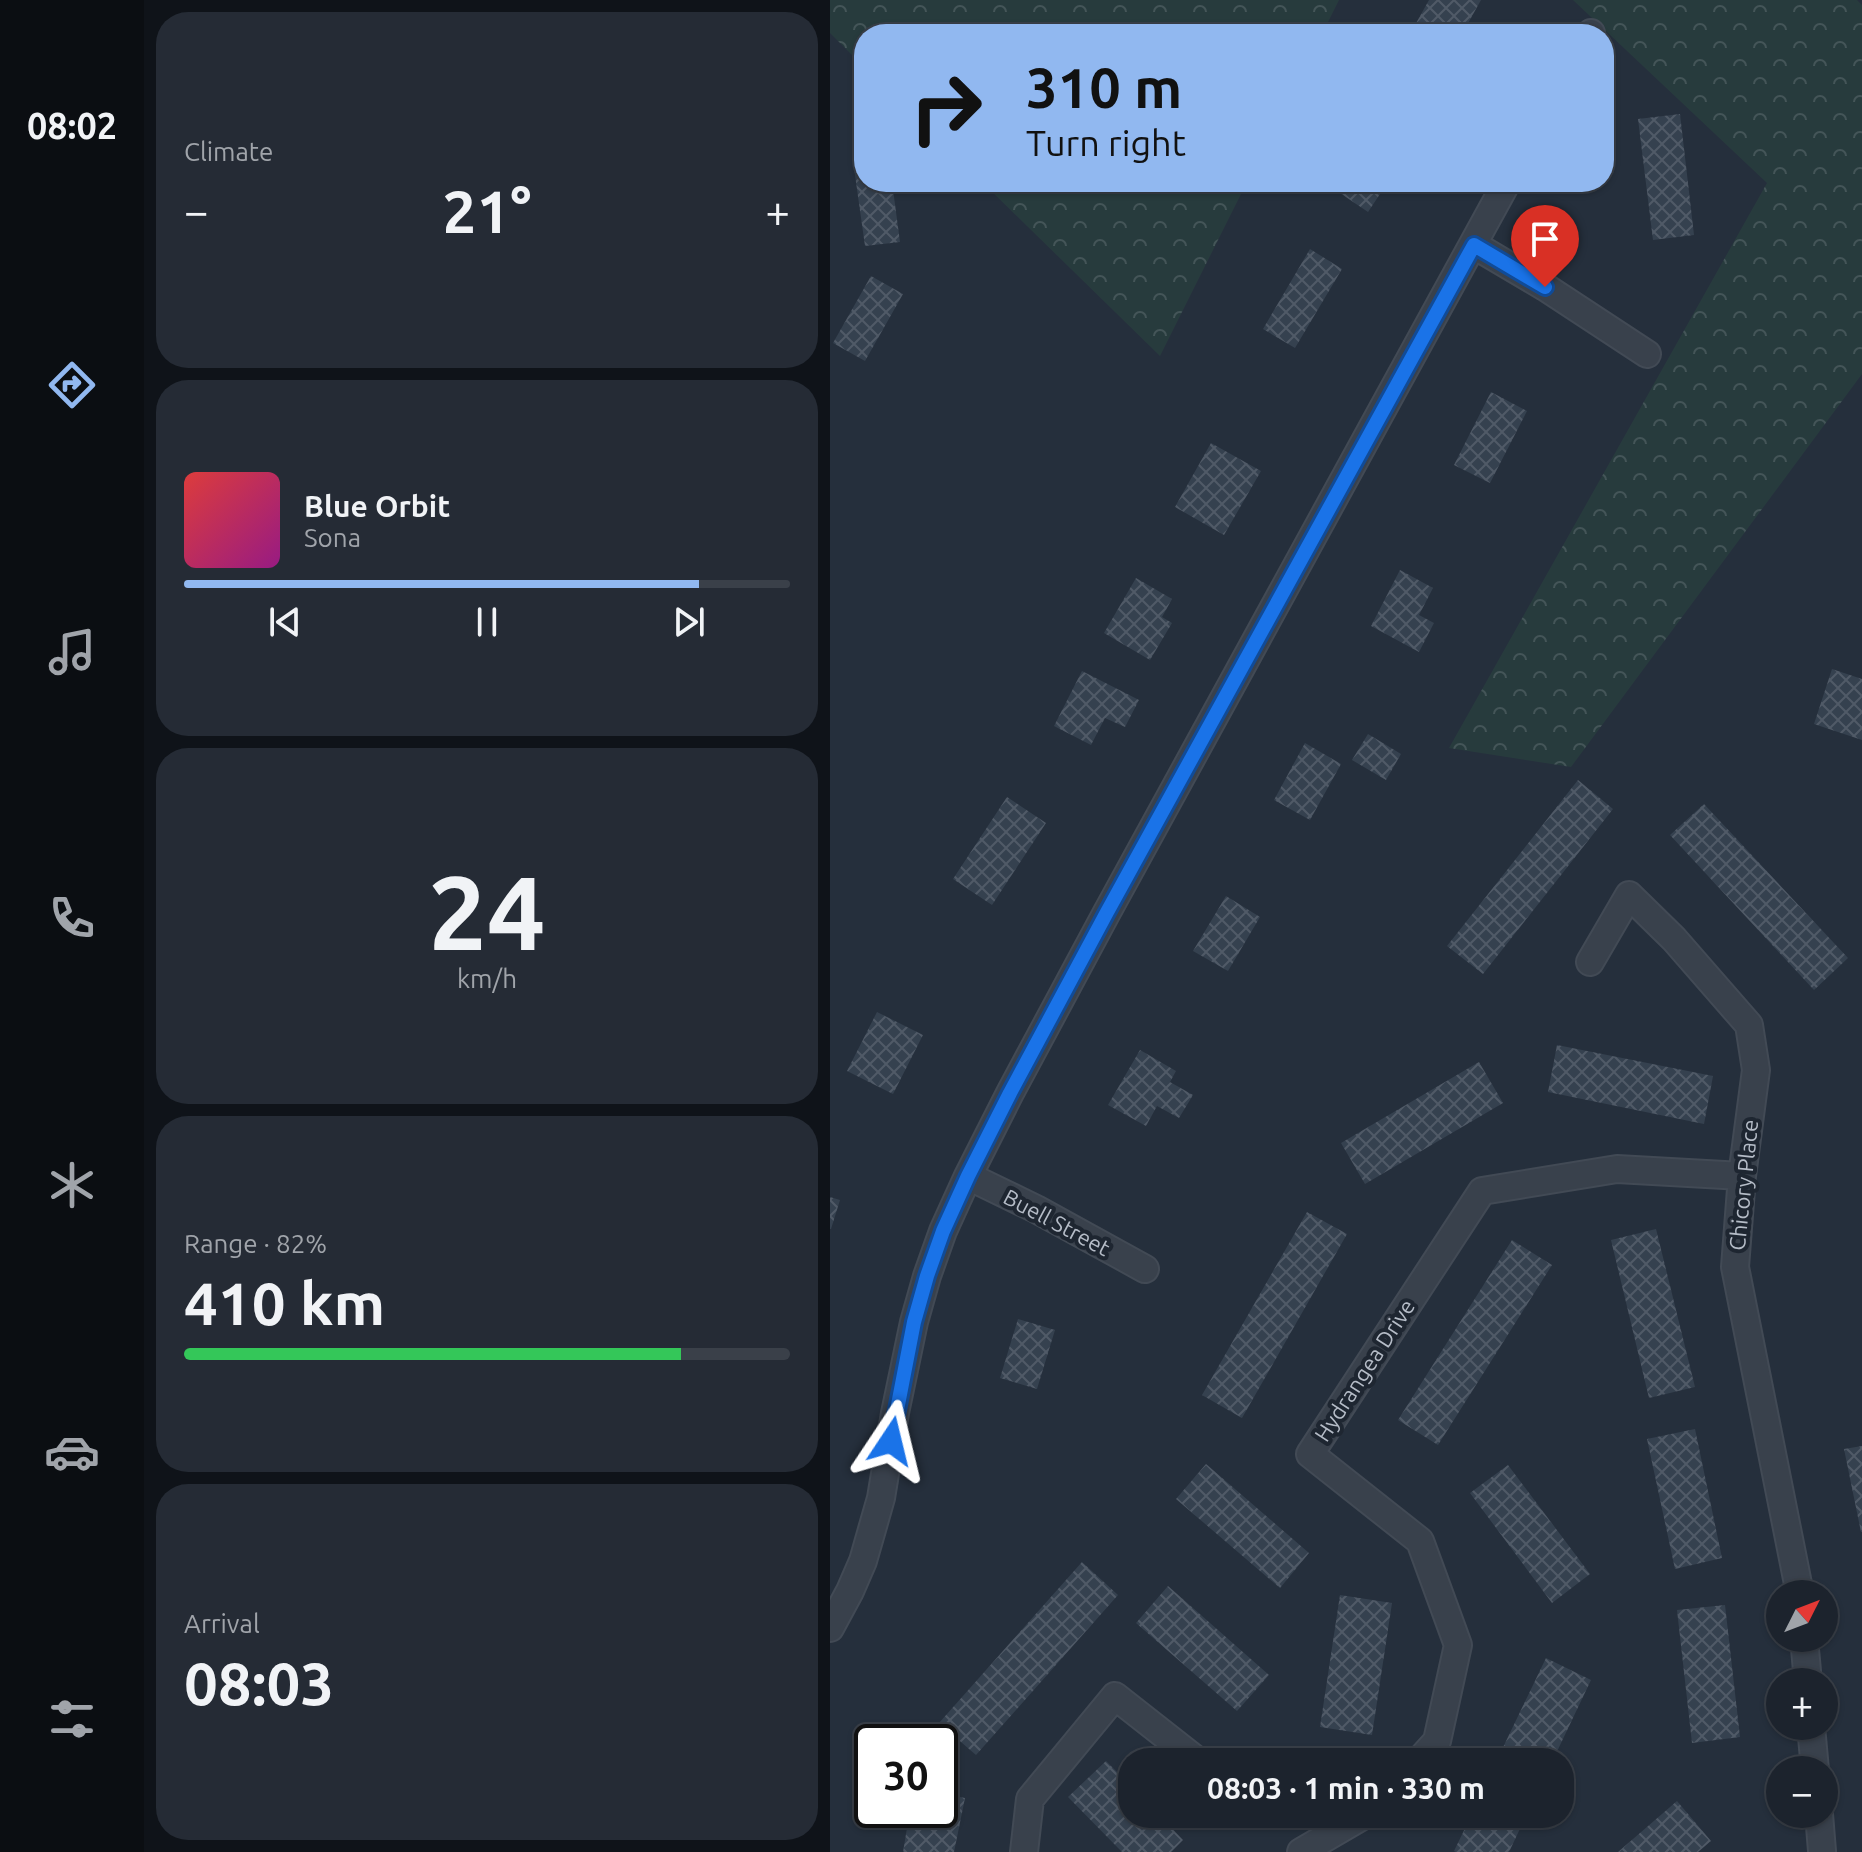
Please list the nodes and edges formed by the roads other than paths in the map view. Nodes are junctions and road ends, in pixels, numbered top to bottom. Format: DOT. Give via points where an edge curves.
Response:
graph roads {
  1 [pos="1502,192"];
  2 [pos="1474,245"];
  3 [pos="1647,354"];
  4 [pos="1590,962"];
  5 [pos="968,1176"];
  6 [pos="1742,1176"];
  7 [pos="1145,1269"];
  8 [pos="1797,1580"];
  9 [pos="830,1628"];
  10 [pos="1181,1748"];
  11 [pos="1431,1748"];
  12 [pos="1342,1828"];
  13 [pos="1820,1828"];
  14 [pos="1024,1852"];
  15 [pos="1301,1852"];
  16 [pos="1822,1852"];
  1 -- 2 [label="street"];
  2 -- 3 [label="street"];
  2 -- 5 [label="street"];
  4 -- 6 [label="street, Chicory Place" via="1629,895 1749,1025 1756,1070"];
  5 -- 7 [label="street, Buell Street"];
  5 -- 9 [label="street" via="943,1231 914,1322 881,1498 863,1561"];
  6 -- 8 [label="street, Chicory Place" via="1735,1267"];
  6 -- 11 [label="street, Hydrangea Drive" via="1617,1169 1482,1191 1310,1454 1420,1541 1458,1645 1437,1741"];
  10 -- 14 [label="street" via="1115,1696 1030,1799"];
  12 -- 15 [label="street"];
  13 -- 16 [label="street"];
}
